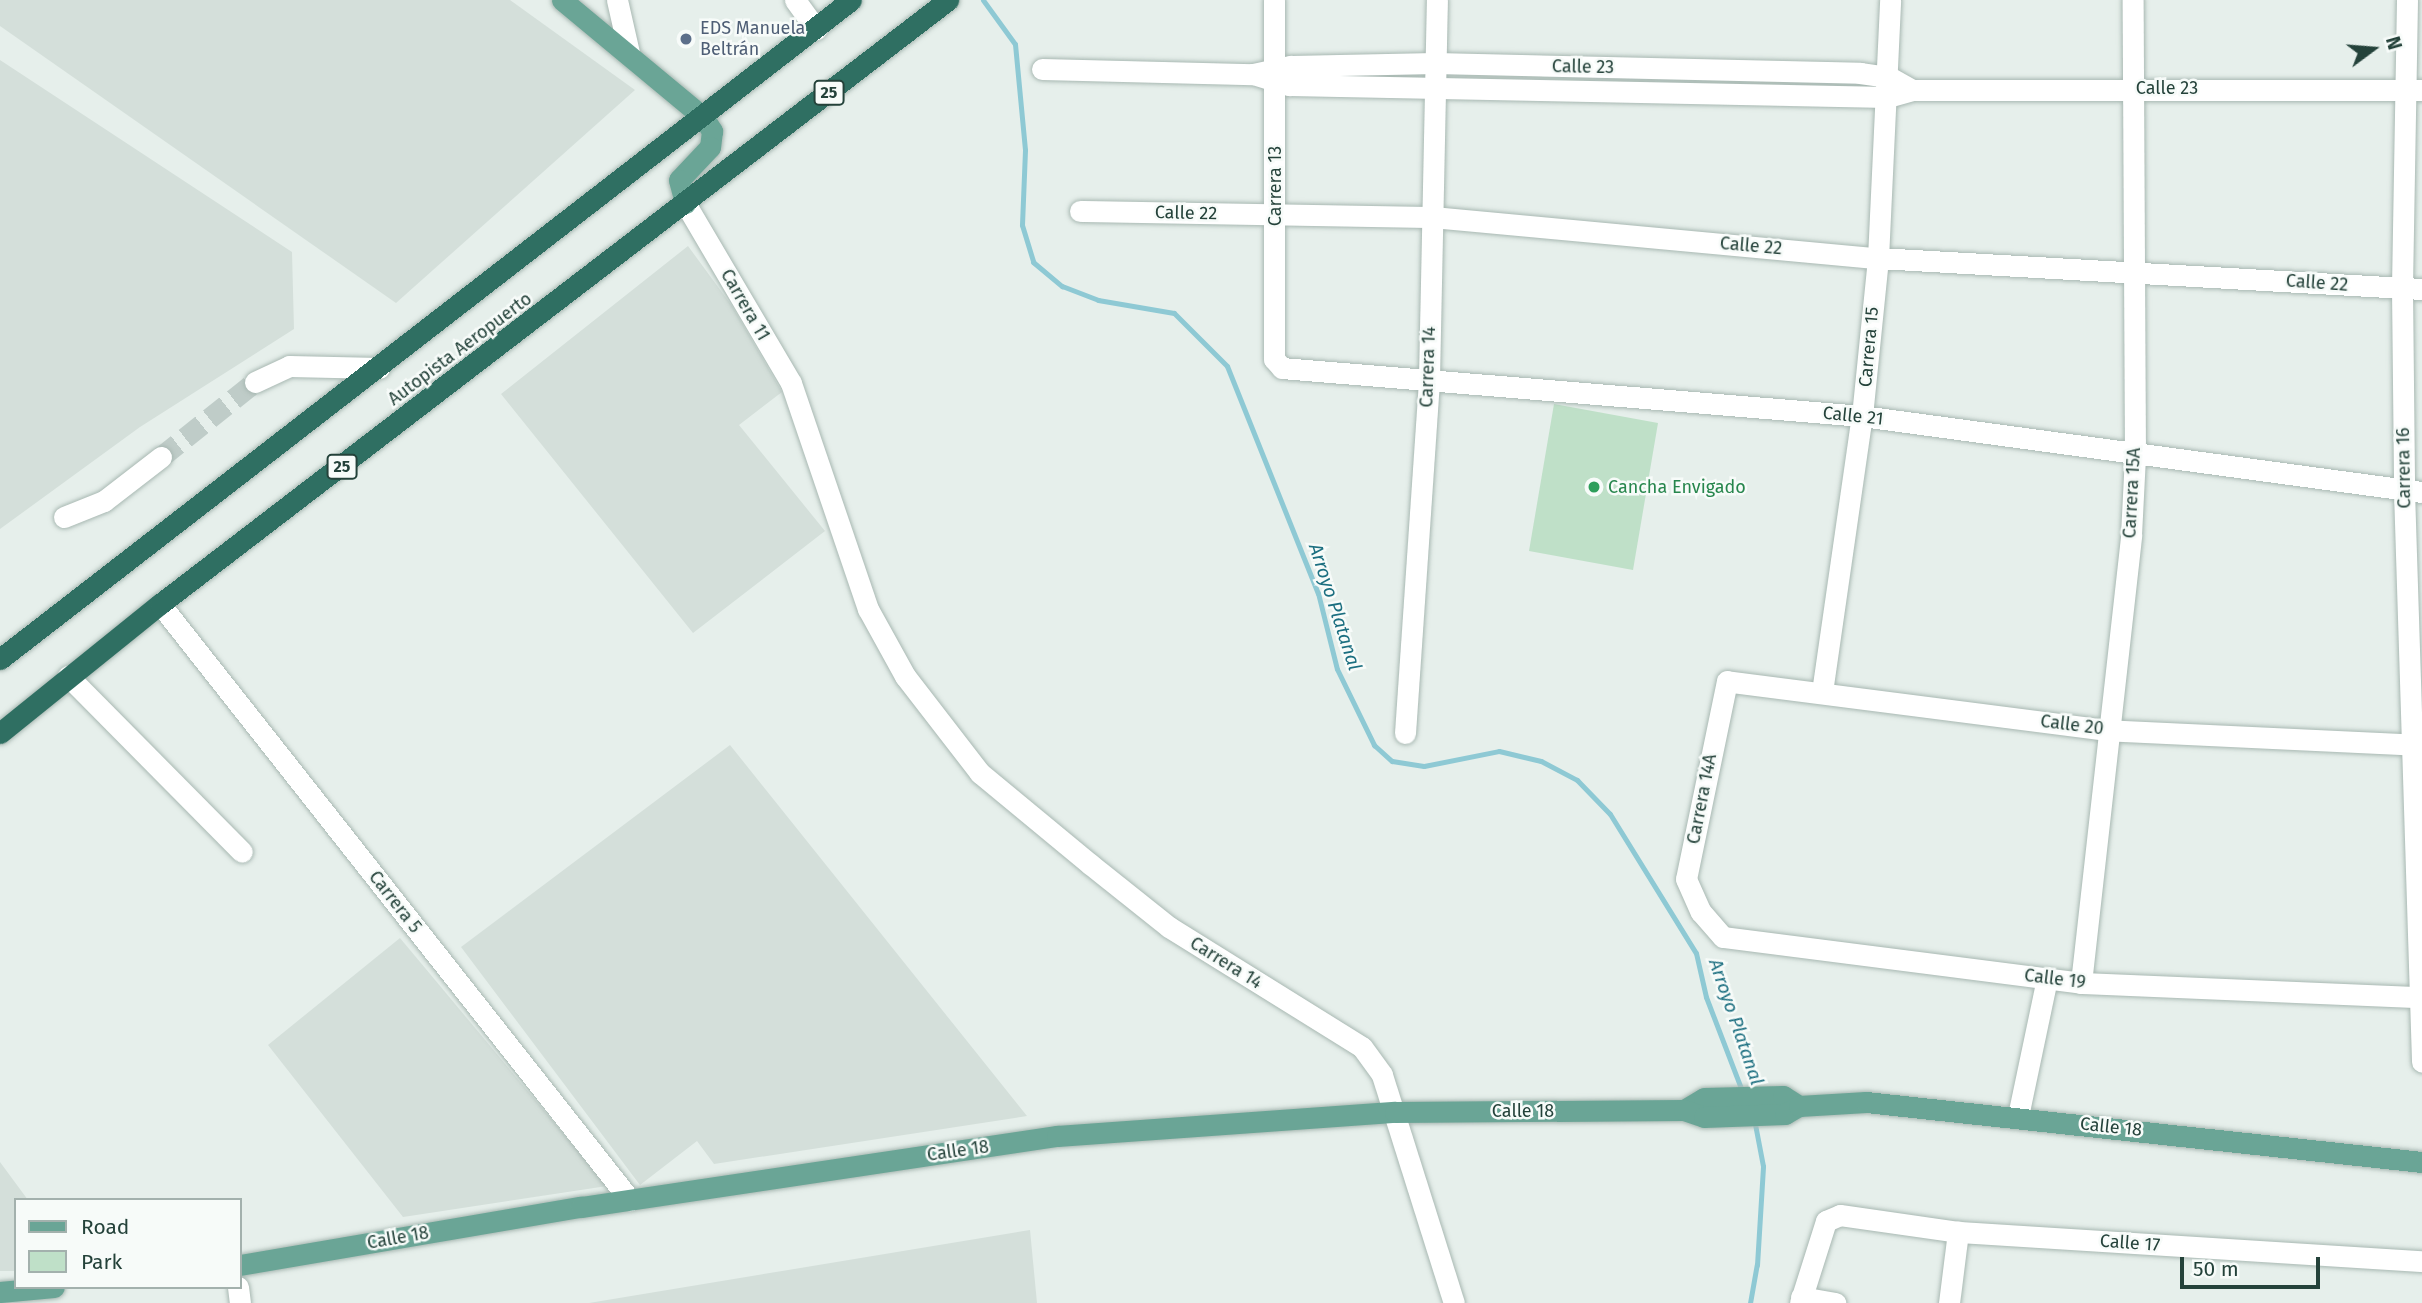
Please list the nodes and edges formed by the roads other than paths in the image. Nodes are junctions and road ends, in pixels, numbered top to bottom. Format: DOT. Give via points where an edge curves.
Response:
graph roads {
  1 [pos="562,0"];
  2 [pos="617,0"];
  3 [pos="795,0"];
  4 [pos="851,0"];
  5 [pos="1275,0"];
  6 [pos="1437,0"];
  7 [pos="1890,0"];
  8 [pos="2133,0"];
  9 [pos="2407,0"];
  10 [pos="941,6"];
  11 [pos="816,29"];
  12 [pos="629,53"];
  13 [pos="1436,63"];
  14 [pos="1042,69"];
  15 [pos="1274,76"];
  16 [pos="1435,87"];
  17 [pos="1888,87"];
  18 [pos="2133,88"];
  19 [pos="2413,90"];
  20 [pos="703,117"];
  21 [pos="685,203"];
  22 [pos="1080,211"];
  23 [pos="1275,214"];
  24 [pos="1432,217"];
  25 [pos="1878,258"];
  26 [pos="2135,271"];
  27 [pos="2412,288"];
  28 [pos="379,368"];
  29 [pos="1282,368"];
  30 [pos="1429,378"];
  31 [pos="255,382"];
  32 [pos="1863,416"];
  33 [pos="2135,456"];
  34 [pos="161,457"];
  35 [pos="2413,491"];
  36 [pos="64,517"];
  37 [pos="160,604"];
  38 [pos="0,659"];
  39 [pos="68,676"];
  40 [pos="905,676"];
  41 [pos="1724,683"];
  42 [pos="1822,692"];
  43 [pos="2107,730"];
  44 [pos="0,733"];
  45 [pos="1405,733"];
  46 [pos="2417,744"];
  47 [pos="242,852"];
  48 [pos="1701,912"];
  49 [pos="2047,978"];
  50 [pos="2081,983"];
  51 [pos="2422,997"];
  52 [pos="2422,1062"];
  53 [pos="1395,1112"];
  54 [pos="2018,1116"];
  55 [pos="2422,1162"];
  56 [pos="630,1200"];
  57 [pos="1958,1232"];
  58 [pos="2422,1261"];
  59 [pos="242,1265"];
  60 [pos="32,1289"];
  61 [pos="0,1292"];
  62 [pos="1801,1300"];
  63 [pos="1454,1303"];
  64 [pos="1835,1303"];
  65 [pos="1949,1303"];
  1 -- 12 [label="main road"];
  2 -- 12 [label="street"];
  3 -- 11 [label="street"];
  4 -- 11 [label="highway, Autopista Aeropuerto"];
  5 -- 15 [label="street, Carrera 13"];
  6 -- 13 [label="street, Carrera 14"];
  7 -- 17 [label="street, Carrera 15"];
  8 -- 18 [label="street, Carrera 15A"];
  9 -- 19 [label="street, Carrera 16"];
  10 -- 21 [label="highway, Autopista Aeropuerto / 25"];
  11 -- 20 [label="highway, Autopista Aeropuerto"];
  12 -- 20 [label="main road"];
  13 -- 15 [label="street, Calle 23"];
  13 -- 16 [label="street, Carrera 14"];
  13 -- 17 [label="street, Calle 23" via="1860,73"];
  14 -- 15 [label="street, Calle 23"];
  15 -- 16 [label="street, Calle 23"];
  15 -- 23 [label="street, Carrera 13"];
  16 -- 17 [label="street, Calle 23"];
  16 -- 24 [label="street, Carrera 14"];
  17 -- 18 [label="street, Calle 23"];
  17 -- 25 [label="street, Carrera 15"];
  18 -- 19 [label="street, Calle 23"];
  18 -- 26 [label="street, Carrera 15A"];
  19 -- 27 [label="street, Carrera 16"];
  20 -- 21 [label="main road" via="713,140 679,180"];
  20 -- 28 [label="highway, Autopista Aeropuerto"];
  21 -- 37 [label="highway, Autopista Aeropuerto / 25"];
  21 -- 40 [label="street, Carrera 11" via="791,383 868,609"];
  22 -- 23 [label="street, Calle 22"];
  23 -- 24 [label="street, Calle 22"];
  23 -- 29 [label="street, Carrera 13" via="1274,359"];
  24 -- 25 [label="street, Calle 22"];
  24 -- 30 [label="street, Carrera 14"];
  25 -- 26 [label="street, Calle 22"];
  25 -- 32 [label="street, Carrera 15"];
  26 -- 27 [label="street, Calle 22"];
  26 -- 33 [label="street, Carrera 15A"];
  27 -- 35 [label="street, Carrera 16"];
  28 -- 31 [label="street" via="289,366"];
  28 -- 38 [label="highway, Autopista Aeropuerto"];
  29 -- 30 [label="street, Calle 21"];
  30 -- 32 [label="street, Calle 21"];
  30 -- 45 [label="street, Carrera 14"];
  32 -- 33 [label="street, Calle 21"];
  32 -- 42 [label="street, Carrera 15"];
  33 -- 35 [label="street, Calle 21"];
  33 -- 43 [label="street, Carrera 15A" via="2131,535"];
  34 -- 36 [label="street" via="104,501"];
  35 -- 46 [label="street, Carrera 16"];
  37 -- 39 [label="highway, Autopista Aeropuerto / 25"];
  37 -- 56 [label="street, Carrera 5"];
  39 -- 44 [label="highway, Autopista Aeropuerto / 25"];
  39 -- 47 [label="street"];
  40 -- 53 [label="street, Carrera 14" via="981,773 1090,864 1168,927 1362,1047 1382,1074"];
  41 -- 42 [label="street, Calle 20"];
  41 -- 48 [label="street, Carrera 14A" via="1686,879"];
  42 -- 43 [label="street, Calle 20"];
  43 -- 46 [label="street, Calle 20"];
  43 -- 50 [label="street, Carrera 15A"];
  46 -- 51 [label="street, Carrera 16"];
  48 -- 49 [label="street, Calle 19" via="1723,937"];
  49 -- 50 [label="street, Calle 19"];
  49 -- 54 [label="street"];
  50 -- 51 [label="street, Calle 19"];
  51 -- 52 [label="street, Carrera 16"];
  53 -- 54 [label="main road, Calle 18" via="1684,1110 1704,1117 1729,1107 1866,1102"];
  53 -- 56 [label="main road, Calle 18" via="1057,1136"];
  53 -- 63 [label="street, Carrera 14"];
  54 -- 55 [label="main road, Calle 18"];
  56 -- 59 [label="main road, Calle 18"];
  57 -- 58 [label="street, Calle 17"];
  57 -- 62 [label="street, Calle 17" via="1840,1215 1826,1221"];
  57 -- 65 [label="street"];
  60 -- 61 [label="main road"];
  62 -- 64 [label="street"];
}
